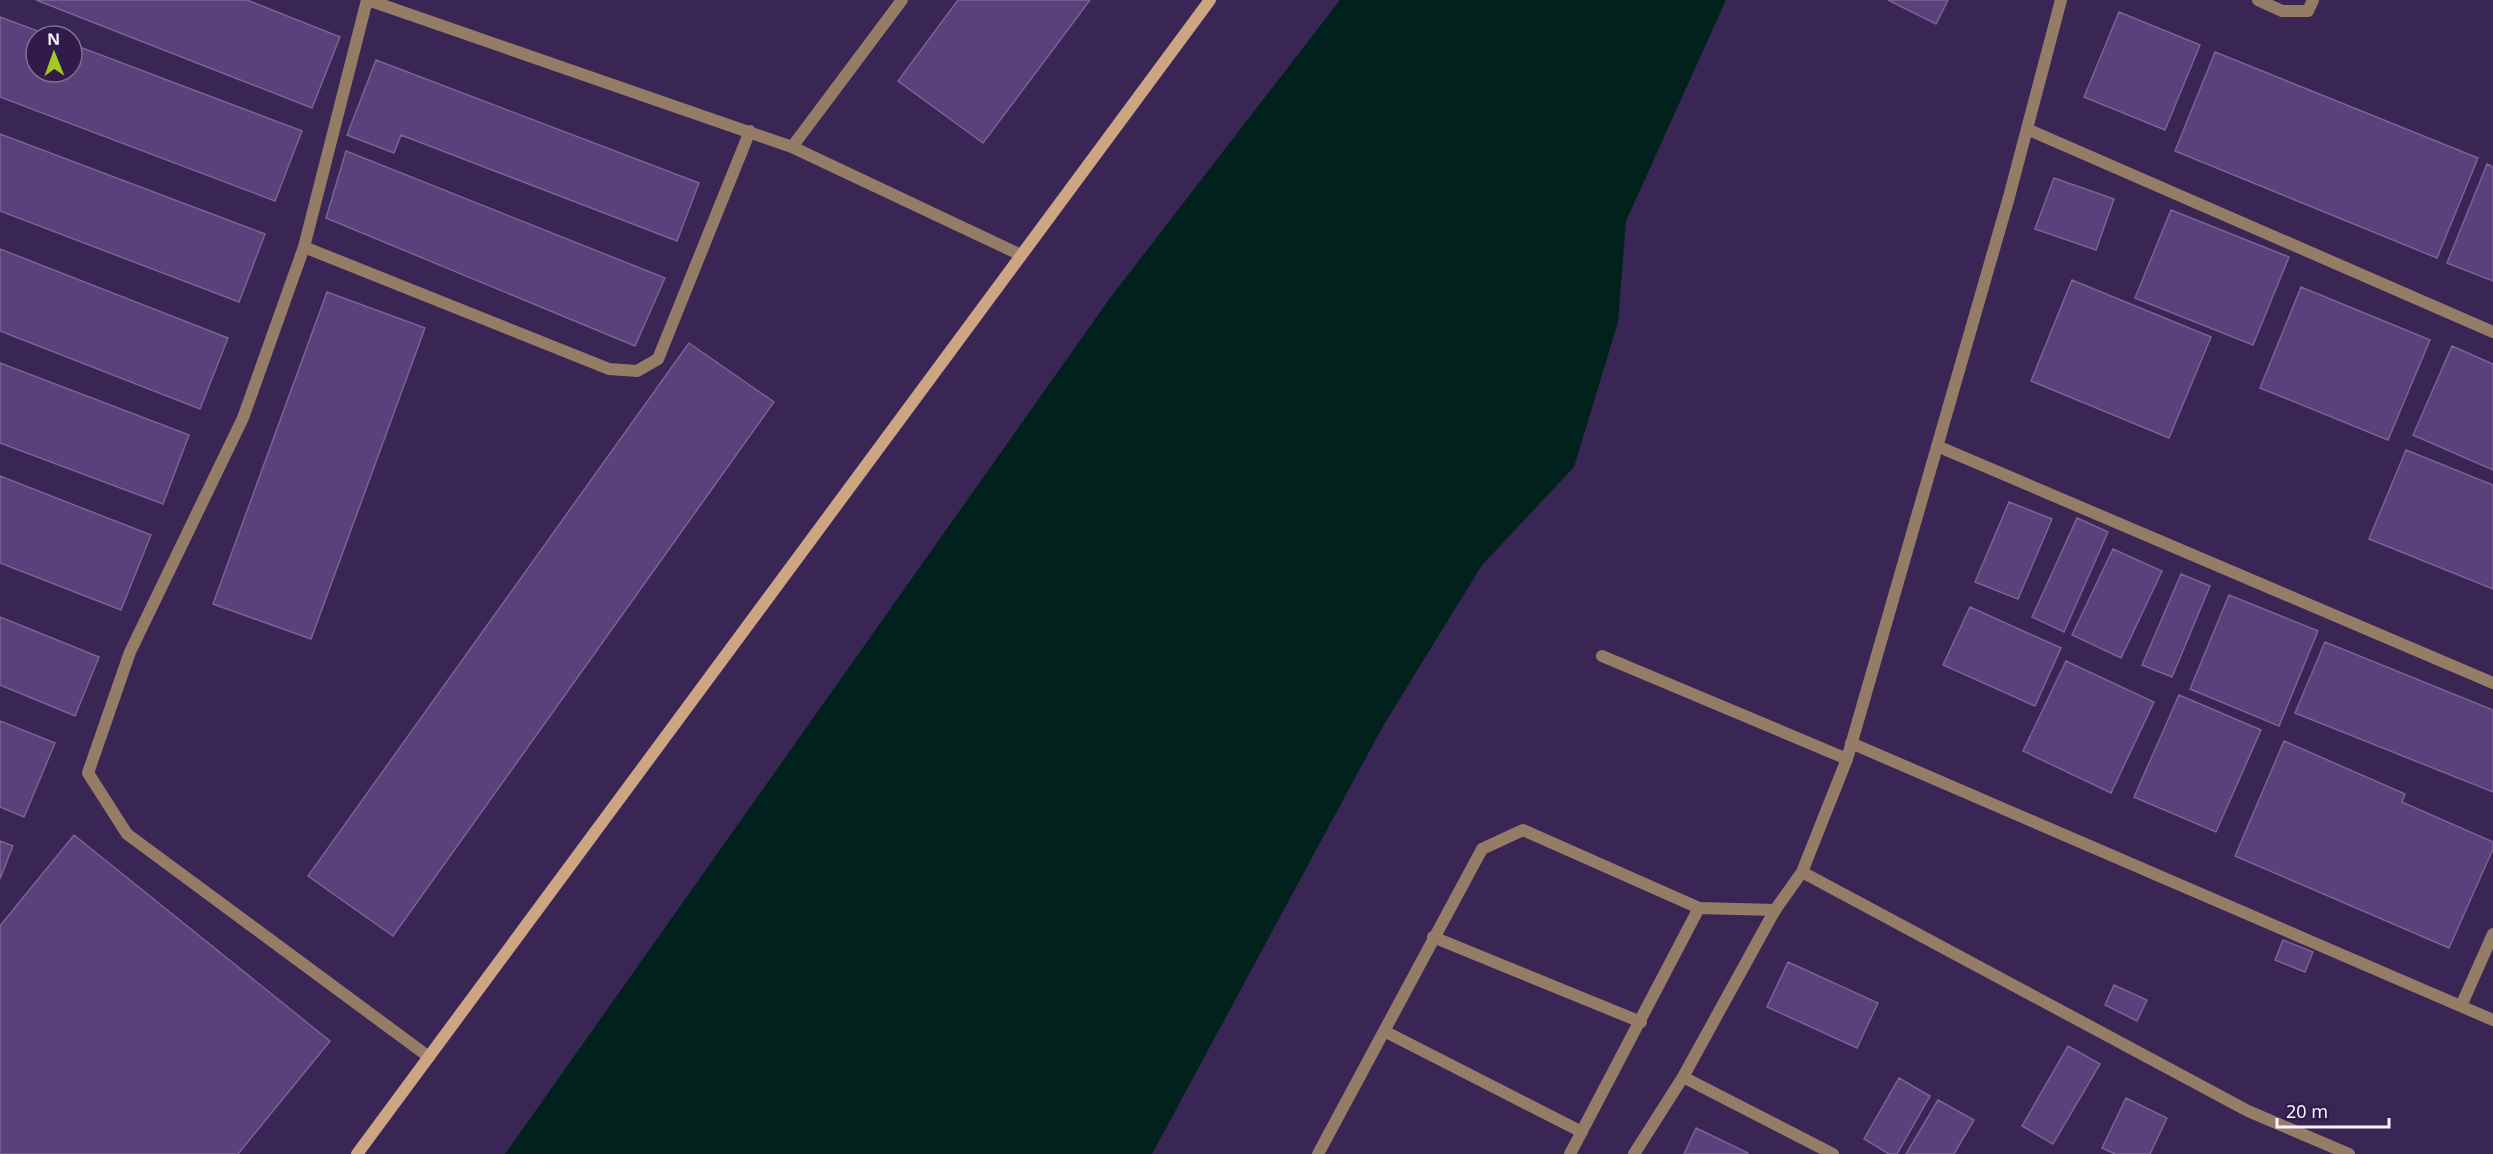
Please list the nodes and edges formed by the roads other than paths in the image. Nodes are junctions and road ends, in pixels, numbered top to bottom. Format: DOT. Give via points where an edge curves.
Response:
graph roads {
  1 [pos="368,0"];
  2 [pos="902,0"];
  3 [pos="1210,0"];
  4 [pos="2061,0"];
  5 [pos="2258,0"];
  6 [pos="2313,0"];
  7 [pos="2028,129"];
  8 [pos="750,131"];
  9 [pos="792,147"];
  10 [pos="304,247"];
  11 [pos="1022,255"];
  12 [pos="2493,332"];
  13 [pos="1937,446"];
  14 [pos="1602,656"];
  15 [pos="2493,683"];
  16 [pos="1851,743"];
  17 [pos="1847,759"];
  18 [pos="1802,872"];
  19 [pos="1699,908"];
  20 [pos="1775,909"];
  21 [pos="2493,934"];
  22 [pos="1433,937"];
  23 [pos="2461,1006"];
  24 [pos="2493,1020"];
  25 [pos="1641,1022"];
  26 [pos="1384,1031"];
  27 [pos="429,1057"];
  28 [pos="1683,1077"];
  29 [pos="1582,1132"];
  30 [pos="357,1154"];
  31 [pos="1318,1154"];
  32 [pos="1570,1154"];
  33 [pos="1634,1154"];
  34 [pos="1833,1154"];
  35 [pos="2349,1154"];
  1 -- 8 [label="street"];
  1 -- 10 [label="street"];
  2 -- 9 [label="street"];
  3 -- 11 [label="street"];
  4 -- 7 [label="street"];
  5 -- 6 [label="street" via="2282,11 2308,11"];
  7 -- 12 [label="street"];
  7 -- 13 [label="street"];
  8 -- 9 [label="street"];
  8 -- 10 [label="street" via="658,359 637,371 609,369"];
  9 -- 11 [label="street"];
  10 -- 27 [label="street" via="243,418 130,652 88,773 126,834"];
  11 -- 27 [label="street"];
  13 -- 15 [label="street"];
  13 -- 16 [label="street"];
  14 -- 17 [label="street"];
  16 -- 17 [label="street"];
  16 -- 23 [label="street"];
  17 -- 18 [label="street"];
  18 -- 20 [label="street"];
  18 -- 35 [label="street" via="2248,1111"];
  19 -- 20 [label="street"];
  19 -- 22 [label="street" via="1524,830 1482,849"];
  19 -- 25 [label="street"];
  20 -- 28 [label="street"];
  21 -- 23 [label="street"];
  22 -- 25 [label="street"];
  22 -- 26 [label="street"];
  23 -- 24 [label="street"];
  25 -- 29 [label="street"];
  26 -- 29 [label="street"];
  26 -- 31 [label="street"];
  27 -- 30 [label="street"];
  28 -- 33 [label="street"];
  28 -- 34 [label="street"];
  29 -- 32 [label="street"];
}
